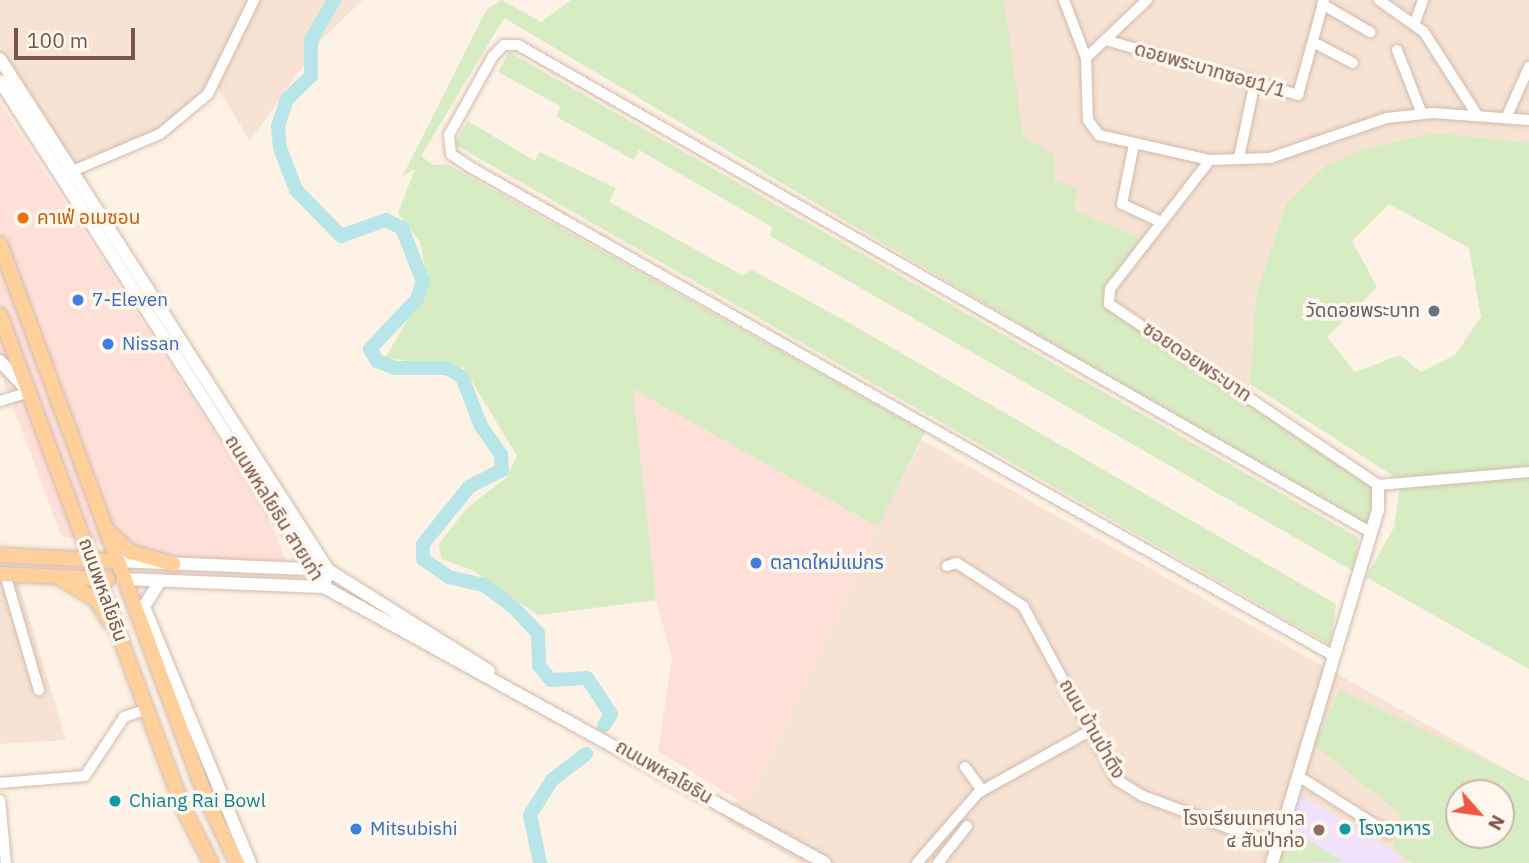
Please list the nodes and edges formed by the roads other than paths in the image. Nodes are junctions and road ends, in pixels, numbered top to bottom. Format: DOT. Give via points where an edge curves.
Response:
graph roads {
  1 [pos="254,0"];
  2 [pos="1064,0"];
  3 [pos="1147,0"];
  4 [pos="1379,0"];
  5 [pos="1423,0"];
  6 [pos="1323,2"];
  7 [pos="1399,5"];
  8 [pos="1414,24"];
  9 [pos="1370,32"];
  10 [pos="1109,41"];
  11 [pos="1313,41"];
  12 [pos="1397,50"];
  13 [pos="1086,58"];
  14 [pos="0,59"];
  15 [pos="1353,62"];
  16 [pos="1529,68"];
  17 [pos="0,81"];
  18 [pos="1254,86"];
  19 [pos="1422,114"];
  20 [pos="1476,115"];
  21 [pos="1507,116"];
  22 [pos="1529,120"];
  23 [pos="1134,144"];
  24 [pos="1239,159"];
  25 [pos="1210,160"];
  26 [pos="67,174"];
  27 [pos="1161,222"];
  28 [pos="0,244"];
  29 [pos="0,314"];
  30 [pos="0,361"];
  31 [pos="29,392"];
  32 [pos="0,401"];
  33 [pos="1529,472"];
  34 [pos="1378,485"];
  35 [pos="75,515"];
  36 [pos="103,527"];
  37 [pos="1370,532"];
  38 [pos="298,545"];
  39 [pos="0,555"];
  40 [pos="43,557"];
  41 [pos="93,560"];
  42 [pos="116,561"];
  43 [pos="173,564"];
  44 [pos="947,566"];
  45 [pos="312,568"];
  46 [pos="284,570"];
  47 [pos="328,570"];
  48 [pos="2,574"];
  49 [pos="54,576"];
  50 [pos="101,579"];
  51 [pos="123,579"];
  52 [pos="160,581"];
  53 [pos="324,587"];
  54 [pos="125,649"];
  55 [pos="1334,656"];
  56 [pos="503,682"];
  57 [pos="39,690"];
  58 [pos="147,709"];
  59 [pos="1090,730"];
  60 [pos="183,736"];
  61 [pos="204,763"];
  62 [pos="965,767"];
  63 [pos="1298,776"];
  64 [pos="0,783"];
  65 [pos="980,791"];
  66 [pos="1145,797"];
  67 [pos="0,800"];
  68 [pos="1135,803"];
  69 [pos="967,826"];
  70 [pos="1388,833"];
  71 [pos="1277,846"];
  72 [pos="6,863"];
  73 [pos="211,863"];
  74 [pos="237,863"];
  75 [pos="250,863"];
  76 [pos="825,863"];
  77 [pos="917,863"];
  78 [pos="938,863"];
  79 [pos="1272,863"];
  1 -- 26 [label="street" via="208,94 160,134"];
  2 -- 13 [label="street"];
  3 -- 10 [label="street"];
  4 -- 7 [label="street"];
  5 -- 8 [label="street"];
  6 -- 9 [label="street"];
  6 -- 11 [label="street, ดอยพระบาทซอย1/1"];
  7 -- 8 [label="street"];
  8 -- 20 [label="street"];
  10 -- 13 [label="street"];
  10 -- 18 [label="street, ดอยพระบาทซอย1/1"];
  11 -- 15 [label="street"];
  11 -- 18 [label="street, ดอยพระบาทซอย1/1" via="1298,94"];
  12 -- 19 [label="street"];
  13 -- 23 [label="street" via="1091,130"];
  14 -- 26 [label="main road, ถนนพหลโยธิน สายเก่า"];
  16 -- 21 [label="street"];
  17 -- 26 [label="main road, ถนนพหลโยธิน สายเก่า"];
  18 -- 24 [label="street"];
  19 -- 20 [label="street"];
  19 -- 24 [label="street" via="1387,118 1292,154"];
  20 -- 21 [label="street"];
  21 -- 22 [label="street"];
  23 -- 25 [label="street"];
  23 -- 27 [label="street" via="1122,204"];
  24 -- 25 [label="street"];
  25 -- 27 [label="street, ซอยดอยพระบาท"];
  26 -- 38 [label="main road, ถนนพหลโยธิน สายเก่า"];
  26 -- 47 [label="main road, ถนนพหลโยธิน สายเก่า"];
  27 -- 34 [label="street, ซอยดอยพระบาท" via="1110,289 1109,304"];
  28 -- 36 [label="main road, ถนนพหลโยธิน"];
  29 -- 31 [label="main road, ถนนพหลโยธิน"];
  30 -- 31 [label="main road"];
  31 -- 32 [label="street"];
  31 -- 35 [label="main road, ถนนพหลโยธิน"];
  33 -- 34 [label="street"];
  34 -- 37 [label="main road"];
  35 -- 40 [label="main road" via="75,544"];
  35 -- 41 [label="main road, ถนนพหลโยธิน"];
  36 -- 42 [label="main road, ถนนพหลโยธิน"];
  36 -- 43 [label="main road" via="131,552"];
  37 -- 55 [label="main road"];
  37 -- 55 [label="street" via="518,45 504,45 494,56 449,135 451,154 470,167"];
  38 -- 45 [label="main road, ถนนพหลโยธิน สายเก่า"];
  38 -- 46 [label="main road" via="300,561"];
  39 -- 40 [label="main road"];
  40 -- 41 [label="main road"];
  41 -- 42 [label="main road"];
  41 -- 50 [label="main road, ถนนพหลโยธิน"];
  42 -- 43 [label="main road, ถนนพหลโยธิน"];
  42 -- 51 [label="main road, ถนนพหลโยธิน"];
  43 -- 46 [label="main road, ถนนพหลโยธิน"];
  44 -- 59 [label="street, ถนน บ้านป่าตึง" via="957,564 1023,606"];
  45 -- 46 [label="main road, ถนนพหลโยธิน"];
  45 -- 47 [label="main road, ถนนพหลโยธิน"];
  45 -- 53 [label="main road, ถนนพหลโยธิน สายเก่า"];
  47 -- 53 [label="main road, ถนนพหลโยธิน สายเก่า"];
  47 -- 56 [label="main road, ถนนพหลโยธิน"];
  48 -- 49 [label="main road"];
  48 -- 57 [label="street"];
  49 -- 50 [label="main road"];
  49 -- 54 [label="main road" via="96,600"];
  50 -- 51 [label="main road"];
  50 -- 54 [label="main road, ถนนพหลโยธิน"];
  51 -- 52 [label="main road, ถนนพหลโยธิน"];
  51 -- 60 [label="main road, ถนนพหลโยธิน"];
  52 -- 53 [label="main road, ถนนพหลโยธิน"];
  52 -- 61 [label="main road" via="144,607"];
  53 -- 56 [label="main road, ถนนพหลโยธิน" via="452,660"];
  54 -- 58 [label="main road, ถนนพหลโยธิน"];
  55 -- 63 [label="main road"];
  56 -- 76 [label="main road, ถนนพหลโยธิน"];
  58 -- 64 [label="street" via="124,718 85,776"];
  58 -- 73 [label="main road, ถนนพหลโยธิน"];
  59 -- 65 [label="street"];
  59 -- 66 [label="street, ถนน บ้านป่าตึง" via="1117,780"];
  60 -- 61 [label="main road"];
  60 -- 74 [label="main road, ถนนพหลโยธิน"];
  61 -- 75 [label="main road"];
  62 -- 65 [label="street"];
  63 -- 70 [label="street"];
  63 -- 71 [label="main road"];
  65 -- 77 [label="street"];
  66 -- 68 [label="street"];
  66 -- 71 [label="street, ถนน บ้านป่าตึง"];
  67 -- 72 [label="street"];
  69 -- 78 [label="street"];
  71 -- 79 [label="main road"];
}
